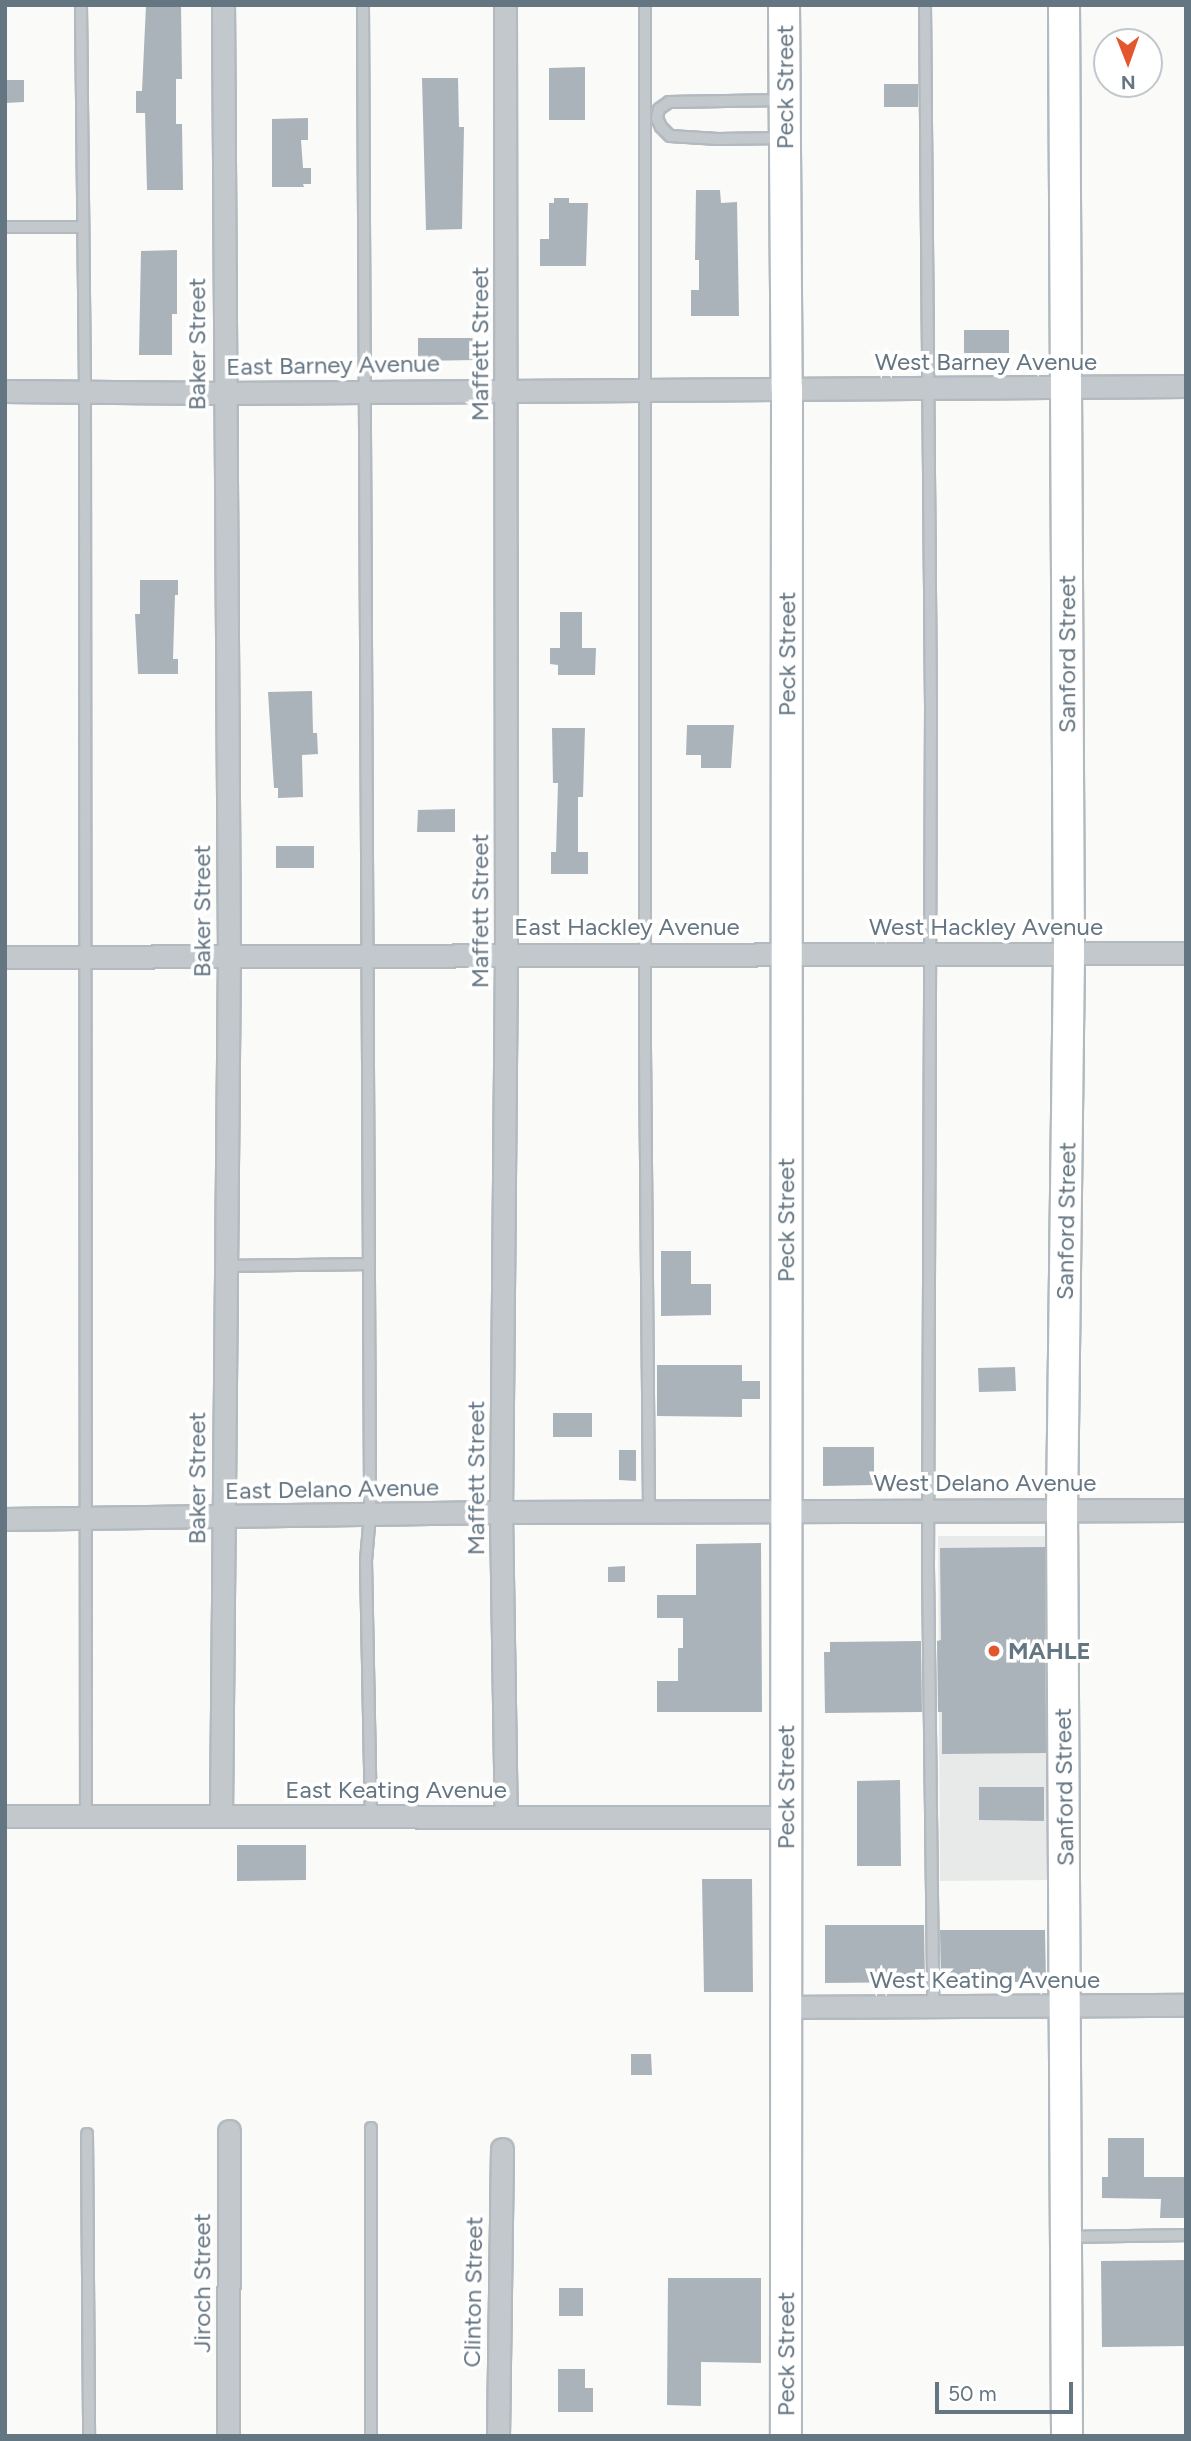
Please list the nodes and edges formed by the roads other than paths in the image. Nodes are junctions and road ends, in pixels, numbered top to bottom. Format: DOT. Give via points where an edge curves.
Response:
graph roads {
  1 [pos="81,5"];
  2 [pos="223,5"];
  3 [pos="363,5"];
  4 [pos="505,5"];
  5 [pos="645,5"];
  6 [pos="784,5"];
  7 [pos="925,5"];
  8 [pos="1064,5"];
  9 [pos="785,100"];
  10 [pos="785,138"];
  11 [pos="5,227"];
  12 [pos="83,227"];
  13 [pos="1186,386"];
  14 [pos="1066,387"];
  15 [pos="929,388"];
  16 [pos="506,389"];
  17 [pos="646,389"];
  18 [pos="787,389"];
  19 [pos="5,391"];
  20 [pos="85,391"];
  21 [pos="367,391"];
  22 [pos="223,393"];
  23 [pos="645,953"];
  24 [pos="787,953"];
  25 [pos="1186,953"];
  26 [pos="506,954"];
  27 [pos="928,954"];
  28 [pos="1069,954"];
  29 [pos="366,955"];
  30 [pos="85,956"];
  31 [pos="229,956"];
  32 [pos="5,957"];
  33 [pos="368,1265"];
  34 [pos="225,1266"];
  35 [pos="1062,1508"];
  36 [pos="930,1510"];
  37 [pos="1186,1510"];
  38 [pos="649,1511"];
  39 [pos="785,1511"];
  40 [pos="501,1512"];
  41 [pos="370,1514"];
  42 [pos="223,1516"];
  43 [pos="85,1518"];
  44 [pos="5,1519"];
  45 [pos="5,1816"];
  46 [pos="221,1816"];
  47 [pos="371,1816"];
  48 [pos="506,1816"];
  49 [pos="86,1817"];
  50 [pos="786,1817"];
  51 [pos="1186,2005"];
  52 [pos="933,2006"];
  53 [pos="1066,2006"];
  54 [pos="786,2007"];
  55 [pos="370,2128"];
  56 [pos="229,2131"];
  57 [pos="87,2134"];
  58 [pos="502,2149"];
  59 [pos="1186,2235"];
  60 [pos="1067,2237"];
  61 [pos="89,2436"];
  62 [pos="228,2436"];
  63 [pos="371,2436"];
  64 [pos="498,2436"];
  65 [pos="786,2436"];
  66 [pos="1067,2436"];
  1 -- 12 [label="lane"];
  2 -- 22 [label="street, Baker Street"];
  3 -- 21 [label="lane"];
  4 -- 16 [label="street, Maffett Street"];
  5 -- 17 [label="lane"];
  6 -- 9 [label="street, Peck Street"];
  7 -- 15 [label="lane"];
  8 -- 14 [label="street, Sanford Street"];
  9 -- 10 [label="street, Peck Street"];
  9 -- 10 [label="lane" via="669,102 659,109 657,118 670,135 689,139"];
  10 -- 18 [label="street, Peck Street"];
  11 -- 12 [label="lane"];
  12 -- 20 [label="lane"];
  13 -- 14 [label="street, West Barney Avenue"];
  14 -- 15 [label="street, West Barney Avenue"];
  14 -- 28 [label="street, Sanford Street"];
  15 -- 18 [label="street, West Barney Avenue"];
  15 -- 27 [label="lane"];
  16 -- 17 [label="street, East Barney Avenue"];
  16 -- 21 [label="street, East Barney Avenue"];
  16 -- 26 [label="street, Maffett Street"];
  17 -- 18 [label="street, East Barney Avenue"];
  17 -- 23 [label="lane"];
  18 -- 24 [label="street, Peck Street"];
  19 -- 20 [label="street, East Barney Avenue"];
  20 -- 22 [label="street, East Barney Avenue"];
  20 -- 30 [label="lane"];
  21 -- 22 [label="street, East Barney Avenue"];
  21 -- 29 [label="lane"];
  22 -- 31 [label="street, Baker Street"];
  23 -- 24 [label="street, East Hackley Avenue"];
  23 -- 26 [label="street, East Hackley Avenue"];
  23 -- 38 [label="lane"];
  24 -- 27 [label="street, West Hackley Avenue"];
  24 -- 39 [label="street, Peck Street"];
  25 -- 28 [label="street, West Hackley Avenue"];
  26 -- 29 [label="street, East Hackley Avenue"];
  26 -- 40 [label="street, Maffett Street"];
  27 -- 28 [label="street, West Hackley Avenue"];
  27 -- 36 [label="lane"];
  28 -- 35 [label="street, Sanford Street"];
  29 -- 31 [label="street, East Hackley Avenue"];
  29 -- 33 [label="lane"];
  30 -- 31 [label="street, East Hackley Avenue"];
  30 -- 32 [label="street, East Hackley Avenue"];
  30 -- 43 [label="lane"];
  31 -- 34 [label="street, Baker Street"];
  33 -- 34 [label="lane"];
  33 -- 41 [label="lane"];
  34 -- 42 [label="street, Baker Street"];
  35 -- 36 [label="street, West Delano Avenue"];
  35 -- 37 [label="street, West Delano Avenue"];
  35 -- 53 [label="street, Sanford Street"];
  36 -- 39 [label="street, West Delano Avenue"];
  36 -- 52 [label="lane"];
  38 -- 39 [label="street, East Delano Avenue"];
  38 -- 40 [label="street, East Delano Avenue"];
  39 -- 50 [label="street, Peck Street"];
  40 -- 41 [label="street, East Delano Avenue"];
  40 -- 48 [label="street, Maffett Street"];
  41 -- 42 [label="street, East Delano Avenue"];
  41 -- 47 [label="lane" via="366,1561"];
  42 -- 43 [label="street, East Delano Avenue"];
  42 -- 46 [label="street, Baker Street"];
  43 -- 44 [label="street, East Delano Avenue"];
  43 -- 49 [label="lane"];
  45 -- 49 [label="street, East Keating Avenue"];
  46 -- 47 [label="street, East Keating Avenue"];
  46 -- 49 [label="street, East Keating Avenue"];
  47 -- 48 [label="street, East Keating Avenue"];
  48 -- 50 [label="street, East Keating Avenue"];
  50 -- 54 [label="street, Peck Street"];
  51 -- 53 [label="street, West Keating Avenue"];
  52 -- 53 [label="street, West Keating Avenue"];
  52 -- 54 [label="street, West Keating Avenue"];
  53 -- 60 [label="street, Sanford Street"];
  54 -- 65 [label="street, Peck Street"];
  55 -- 63 [label="lane"];
  56 -- 62 [label="street, Jiroch Street"];
  57 -- 61 [label="lane"];
  58 -- 64 [label="street, Clinton Street"];
  59 -- 60 [label="lane"];
  60 -- 66 [label="street, Sanford Street"];
}
